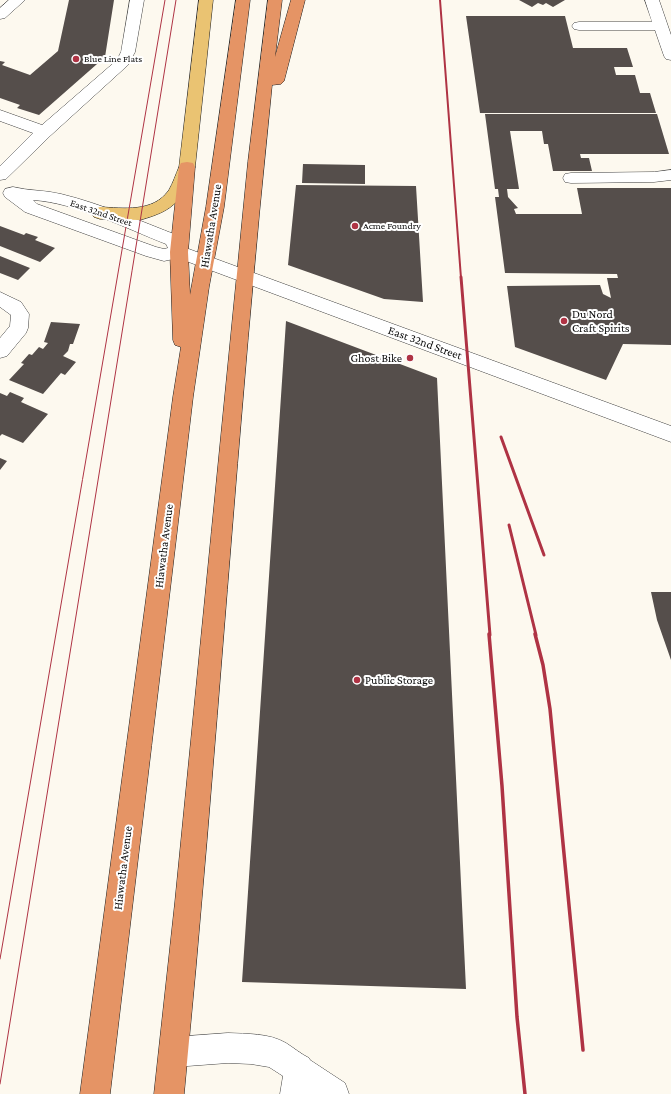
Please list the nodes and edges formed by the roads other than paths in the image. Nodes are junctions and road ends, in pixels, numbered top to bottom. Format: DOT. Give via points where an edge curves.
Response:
graph roads {
  1 [pos="18,0"];
  2 [pos="137,0"];
  3 [pos="206,0"];
  4 [pos="243,0"];
  5 [pos="275,0"];
  6 [pos="298,0"];
  7 [pos="654,6"];
  8 [pos="671,12"];
  9 [pos="0,15"];
  10 [pos="579,26"];
  11 [pos="665,31"];
  12 [pos="671,56"];
  13 [pos="0,116"];
  14 [pos="44,132"];
  15 [pos="260,136"];
  16 [pos="187,167"];
  17 [pos="0,175"];
  18 [pos="671,175"];
  19 [pos="571,178"];
  20 [pos="6,191"];
  21 [pos="100,213"];
  22 [pos="179,252"];
  23 [pos="206,263"];
  24 [pos="245,277"];
  25 [pos="0,299"];
  26 [pos="0,350"];
  27 [pos="183,397"];
  28 [pos="671,434"];
  29 [pos="174,1052"];
  30 [pos="297,1081"];
  31 [pos="95,1094"];
  32 [pos="169,1094"];
  33 [pos="334,1094"];
  1 -- 9 [label="street"];
  2 -- 14 [label="street" via="128,52 123,62"];
  3 -- 16 [label="main road"];
  4 -- 23 [label="highway, Hiawatha Avenue"];
  5 -- 15 [label="highway"];
  6 -- 15 [label="highway"];
  7 -- 8 [label="street"];
  7 -- 11 [label="street"];
  10 -- 11 [label="street"];
  11 -- 12 [label="street"];
  13 -- 14 [label="street"];
  14 -- 17 [label="street"];
  15 -- 24 [label="highway"];
  16 -- 21 [label="main road" via="177,191 161,206 140,214"];
  16 -- 22 [label="highway"];
  18 -- 19 [label="street"];
  20 -- 21 [label="street, East 32nd Street" via="43,196"];
  20 -- 22 [label="street, East 32nd Street" via="31,208 152,252 164,255"];
  21 -- 22 [label="street, East 32nd Street" via="173,240"];
  22 -- 23 [label="street, East 32nd Street"];
  22 -- 27 [label="highway"];
  23 -- 24 [label="street, East 32nd Street"];
  23 -- 27 [label="highway, Hiawatha Avenue"];
  24 -- 28 [label="street, East 32nd Street"];
  24 -- 29 [label="highway"];
  25 -- 26 [label="street" via="20,314 19,328"];
  27 -- 31 [label="highway, Hiawatha Avenue"];
  29 -- 30 [label="street" via="228,1048 275,1053"];
  29 -- 32 [label="highway"];
  30 -- 33 [label="street"];
}
